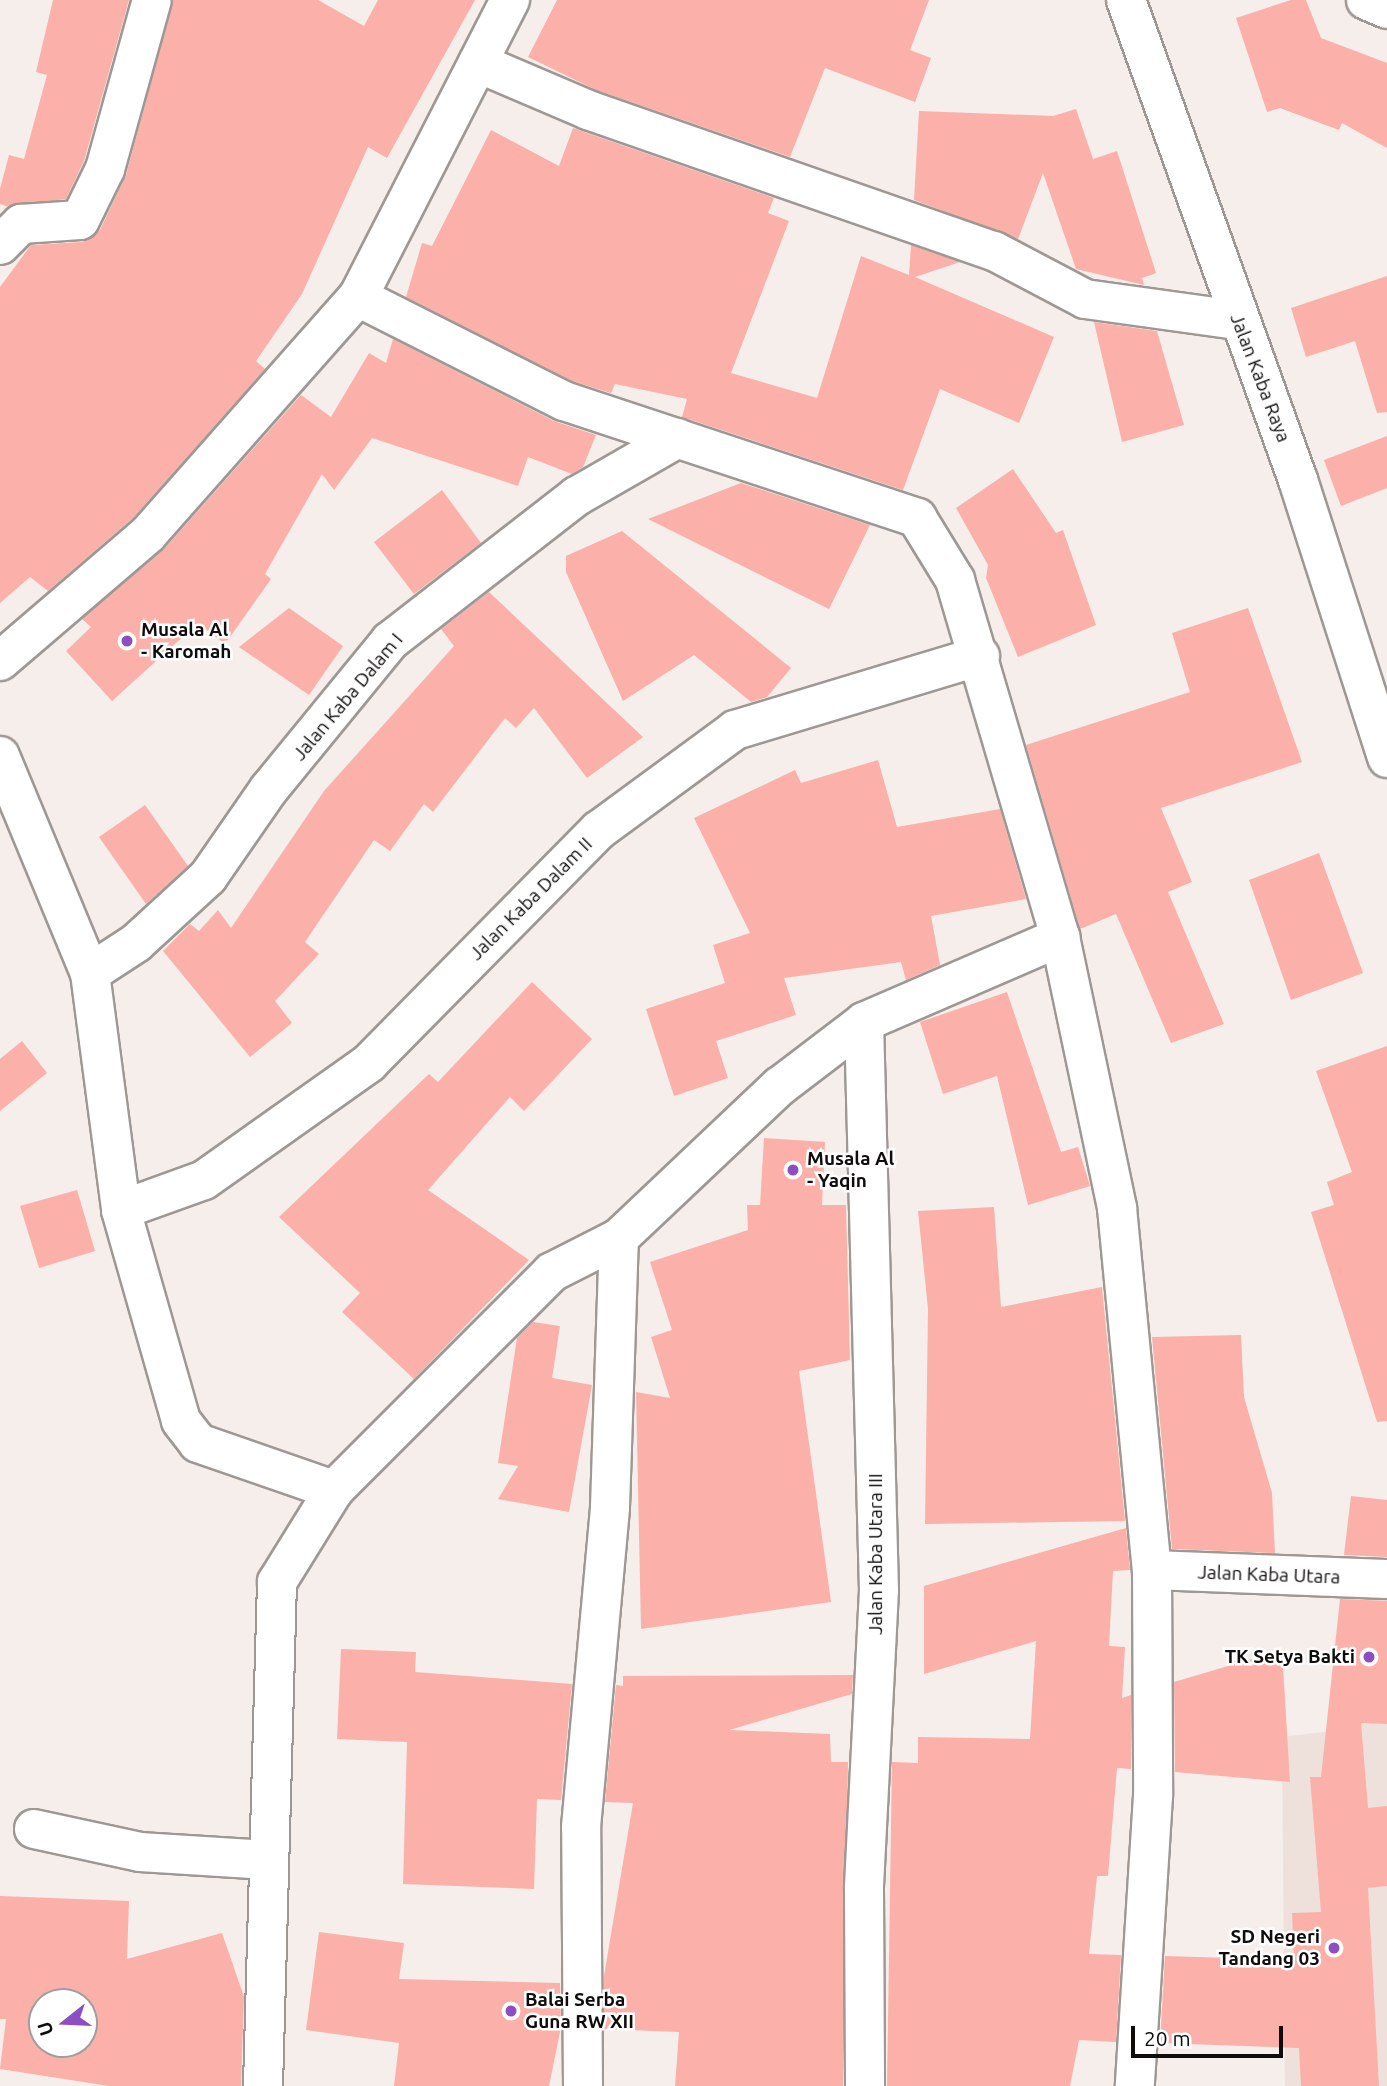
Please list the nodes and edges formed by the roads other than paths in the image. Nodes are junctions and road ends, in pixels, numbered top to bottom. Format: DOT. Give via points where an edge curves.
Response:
graph roads {
  1 [pos="152,0"];
  2 [pos="510,0"];
  3 [pos="1126,0"];
  4 [pos="1366,0"];
  5 [pos="1387,9"];
  6 [pos="478,63"];
  7 [pos="0,245"];
  8 [pos="358,297"];
  9 [pos="1237,320"];
  10 [pos="678,438"];
  11 [pos="1372,650"];
  12 [pos="980,656"];
  13 [pos="0,661"];
  14 [pos="0,756"];
  15 [pos="1387,758"];
  16 [pos="1060,937"];
  17 [pos="90,973"];
  18 [pos="864,1022"];
  19 [pos="121,1210"];
  20 [pos="619,1238"];
  21 [pos="334,1490"];
  22 [pos="1152,1570"];
  23 [pos="1387,1579"];
  24 [pos="34,1829"];
  25 [pos="268,1860"];
  26 [pos="263,2086"];
  27 [pos="583,2086"];
  28 [pos="865,2086"];
  29 [pos="1135,2086"];
  1 -- 7 [label="street" via="105,169 80,220 21,224"];
  2 -- 6 [label="street"];
  3 -- 9 [label="street, Jalan Kaba Raya"];
  4 -- 5 [label="street"];
  6 -- 8 [label="street"];
  6 -- 9 [label="street" via="588,110 994,251 1085,299"];
  8 -- 10 [label="street" via="565,401"];
  8 -- 13 [label="street" via="148,534"];
  9 -- 11 [label="street, Jalan Kaba Raya"];
  10 -- 12 [label="street" via="917,518 956,580"];
  10 -- 17 [label="street, Jalan Kaba Dalam I" via="577,496 390,641 208,877 136,943"];
  11 -- 15 [label="street, Jalan Kaba Raya"];
  12 -- 16 [label="street"];
  12 -- 19 [label="street, Jalan Kaba Dalam II" via="734,730 598,830 369,1062 204,1180"];
  14 -- 17 [label="street"];
  16 -- 18 [label="street"];
  16 -- 22 [label="street" via="1118,1208"];
  17 -- 19 [label="street"];
  18 -- 20 [label="street" via="780,1086"];
  18 -- 28 [label="street, Jalan Kaba Utara III" via="879,1590 863,1889"];
  19 -- 21 [label="street" via="181,1421 198,1443"];
  20 -- 21 [label="street" via="552,1272"];
  20 -- 27 [label="street" via="610,1507 581,1827"];
  21 -- 25 [label="street" via="277,1582"];
  22 -- 23 [label="street, Jalan Kaba Utara"];
  22 -- 29 [label="street" via="1153,1797"];
  24 -- 25 [label="street" via="140,1852"];
  25 -- 26 [label="street"];
}
